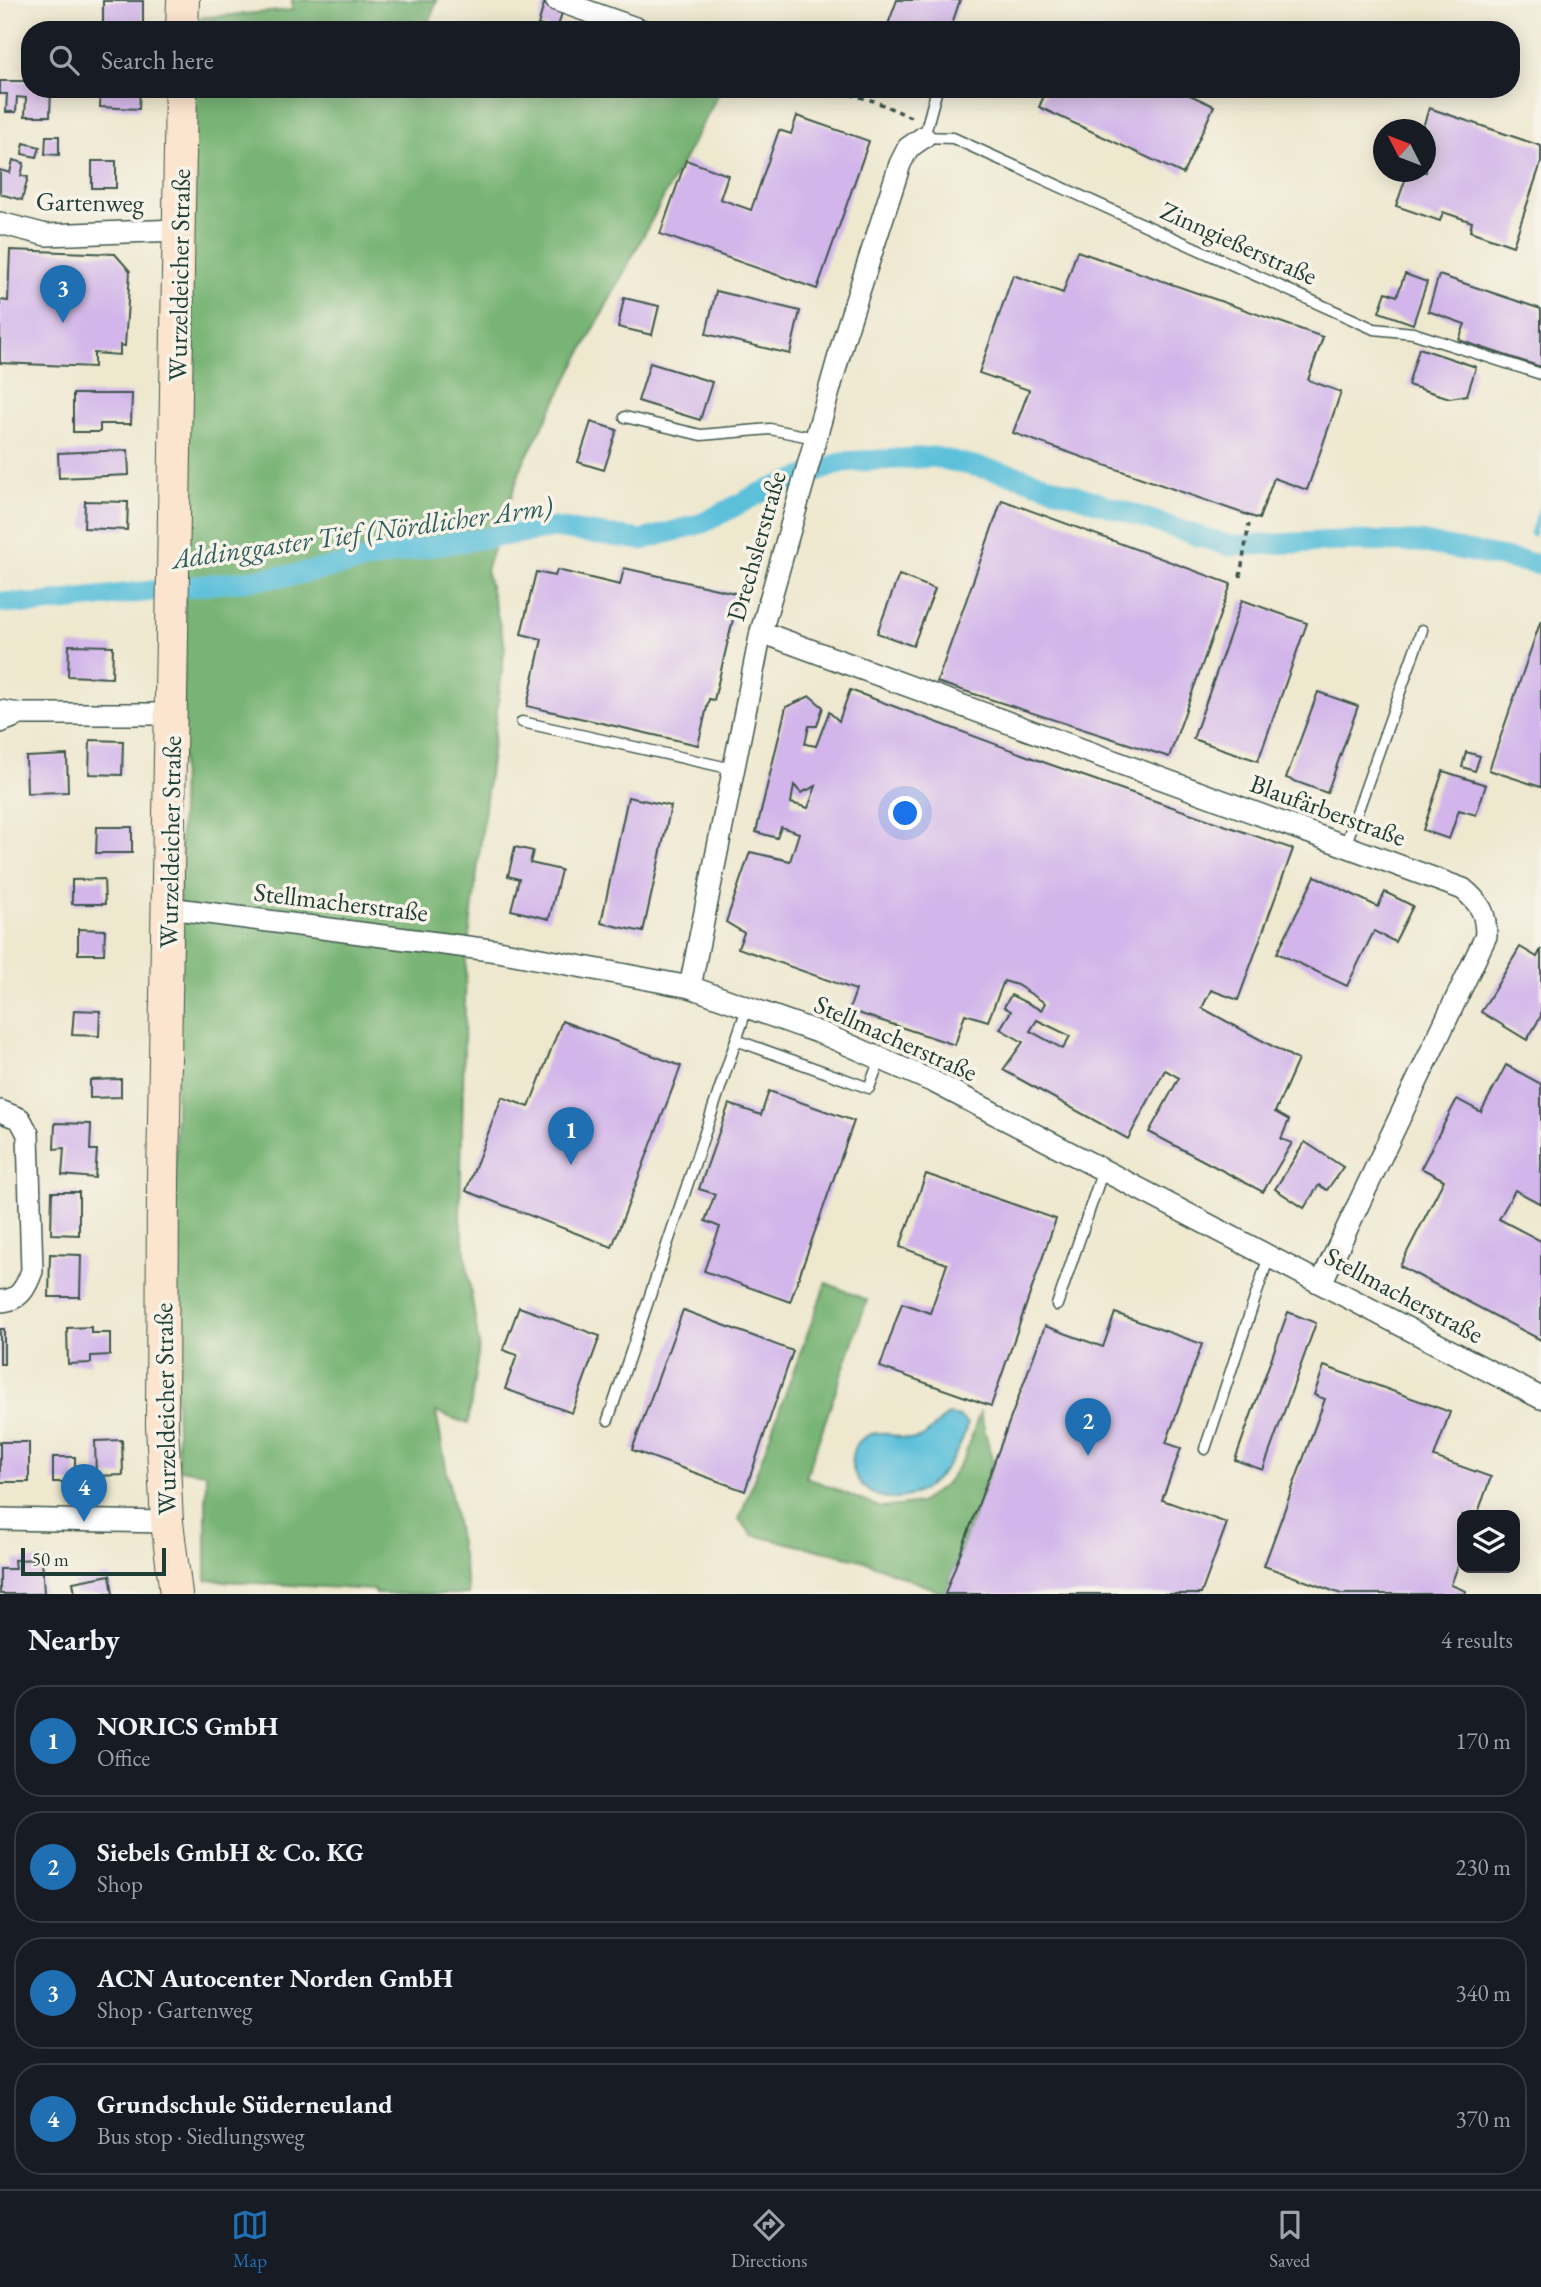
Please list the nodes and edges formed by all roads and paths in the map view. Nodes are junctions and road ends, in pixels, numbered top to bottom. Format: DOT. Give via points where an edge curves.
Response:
graph roads {
  1 [pos="183,0"];
  2 [pos="556,0"];
  3 [pos="182,21"];
  4 [pos="616,21"];
  5 [pos="181,98"];
  6 [pos="863,98"];
  7 [pos="935,98"];
  8 [pos="925,136"];
  9 [pos="0,223"];
  10 [pos="179,230"];
  11 [pos="1541,374"];
  12 [pos="625,417"];
  13 [pos="816,438"];
  14 [pos="1249,524"];
  15 [pos="1240,577"];
  16 [pos="1422,629"];
  17 [pos="761,632"];
  18 [pos="173,714"];
  19 [pos="7,716"];
  20 [pos="522,722"];
  21 [pos="733,769"];
  22 [pos="1345,846"];
  23 [pos="169,908"];
  24 [pos="690,987"];
  25 [pos="747,1008"];
  26 [pos="736,1040"];
  27 [pos="880,1059"];
  28 [pos="0,1111"];
  29 [pos="1103,1170"];
  30 [pos="1269,1256"];
  31 [pos="1321,1283"];
  32 [pos="0,1301"];
  33 [pos="1057,1305"];
  34 [pos="1541,1398"];
  35 [pos="608,1420"];
  36 [pos="1205,1449"];
  37 [pos="0,1519"];
  38 [pos="167,1522"];
  39 [pos="176,1594"];
  1 -- 3 [label="main road"];
  2 -- 4 [label="street"];
  5 -- 10 [label="main road, Wurzeldeicher Straße"];
  6 -- 8 [label="path" via="916,120"];
  7 -- 8 [label="lane"];
  8 -- 11 [label="lane, Zinngießerstraße" via="953,138 1374,329 1413,334"];
  8 -- 13 [label="street, Drechslerstraße" via="908,148 901,164"];
  9 -- 10 [label="street, Gartenweg" via="46,235"];
  10 -- 18 [label="main road, Wurzeldeicher Straße"];
  12 -- 13 [label="lane" via="701,435 770,429"];
  13 -- 17 [label="street, Drechslerstraße"];
  14 -- 15 [label="path"];
  16 -- 22 [label="lane"];
  17 -- 21 [label="street, Drechslerstraße"];
  17 -- 22 [label="street, Blaufärberstraße"];
  18 -- 19 [label="street"];
  18 -- 23 [label="main road, Wurzeldeicher Straße"];
  20 -- 21 [label="lane"];
  21 -- 24 [label="street, Drechslerstraße"];
  22 -- 31 [label="street, Blaufärberstraße" via="1463,889 1479,902 1486,916 1486,936"];
  23 -- 24 [label="street, Stellmacherstraße" via="498,951"];
  23 -- 38 [label="main road, Wurzeldeicher Straße" via="162,1426"];
  24 -- 25 [label="street, Stellmacherstraße"];
  25 -- 26 [label="lane"];
  25 -- 27 [label="street, Stellmacherstraße"];
  26 -- 27 [label="lane" via="869,1088"];
  26 -- 35 [label="lane"];
  27 -- 29 [label="street, Stellmacherstraße"];
  28 -- 32 [label="street" via="20,1119 29,1134 32,1271 24,1291"];
  29 -- 30 [label="street, Stellmacherstraße"];
  29 -- 33 [label="lane"];
  30 -- 31 [label="street, Stellmacherstraße"];
  30 -- 36 [label="lane"];
  31 -- 34 [label="street, Stellmacherstraße"];
  37 -- 38 [label="street"];
  38 -- 39 [label="main road, Wurzeldeicher Straße"];
}
